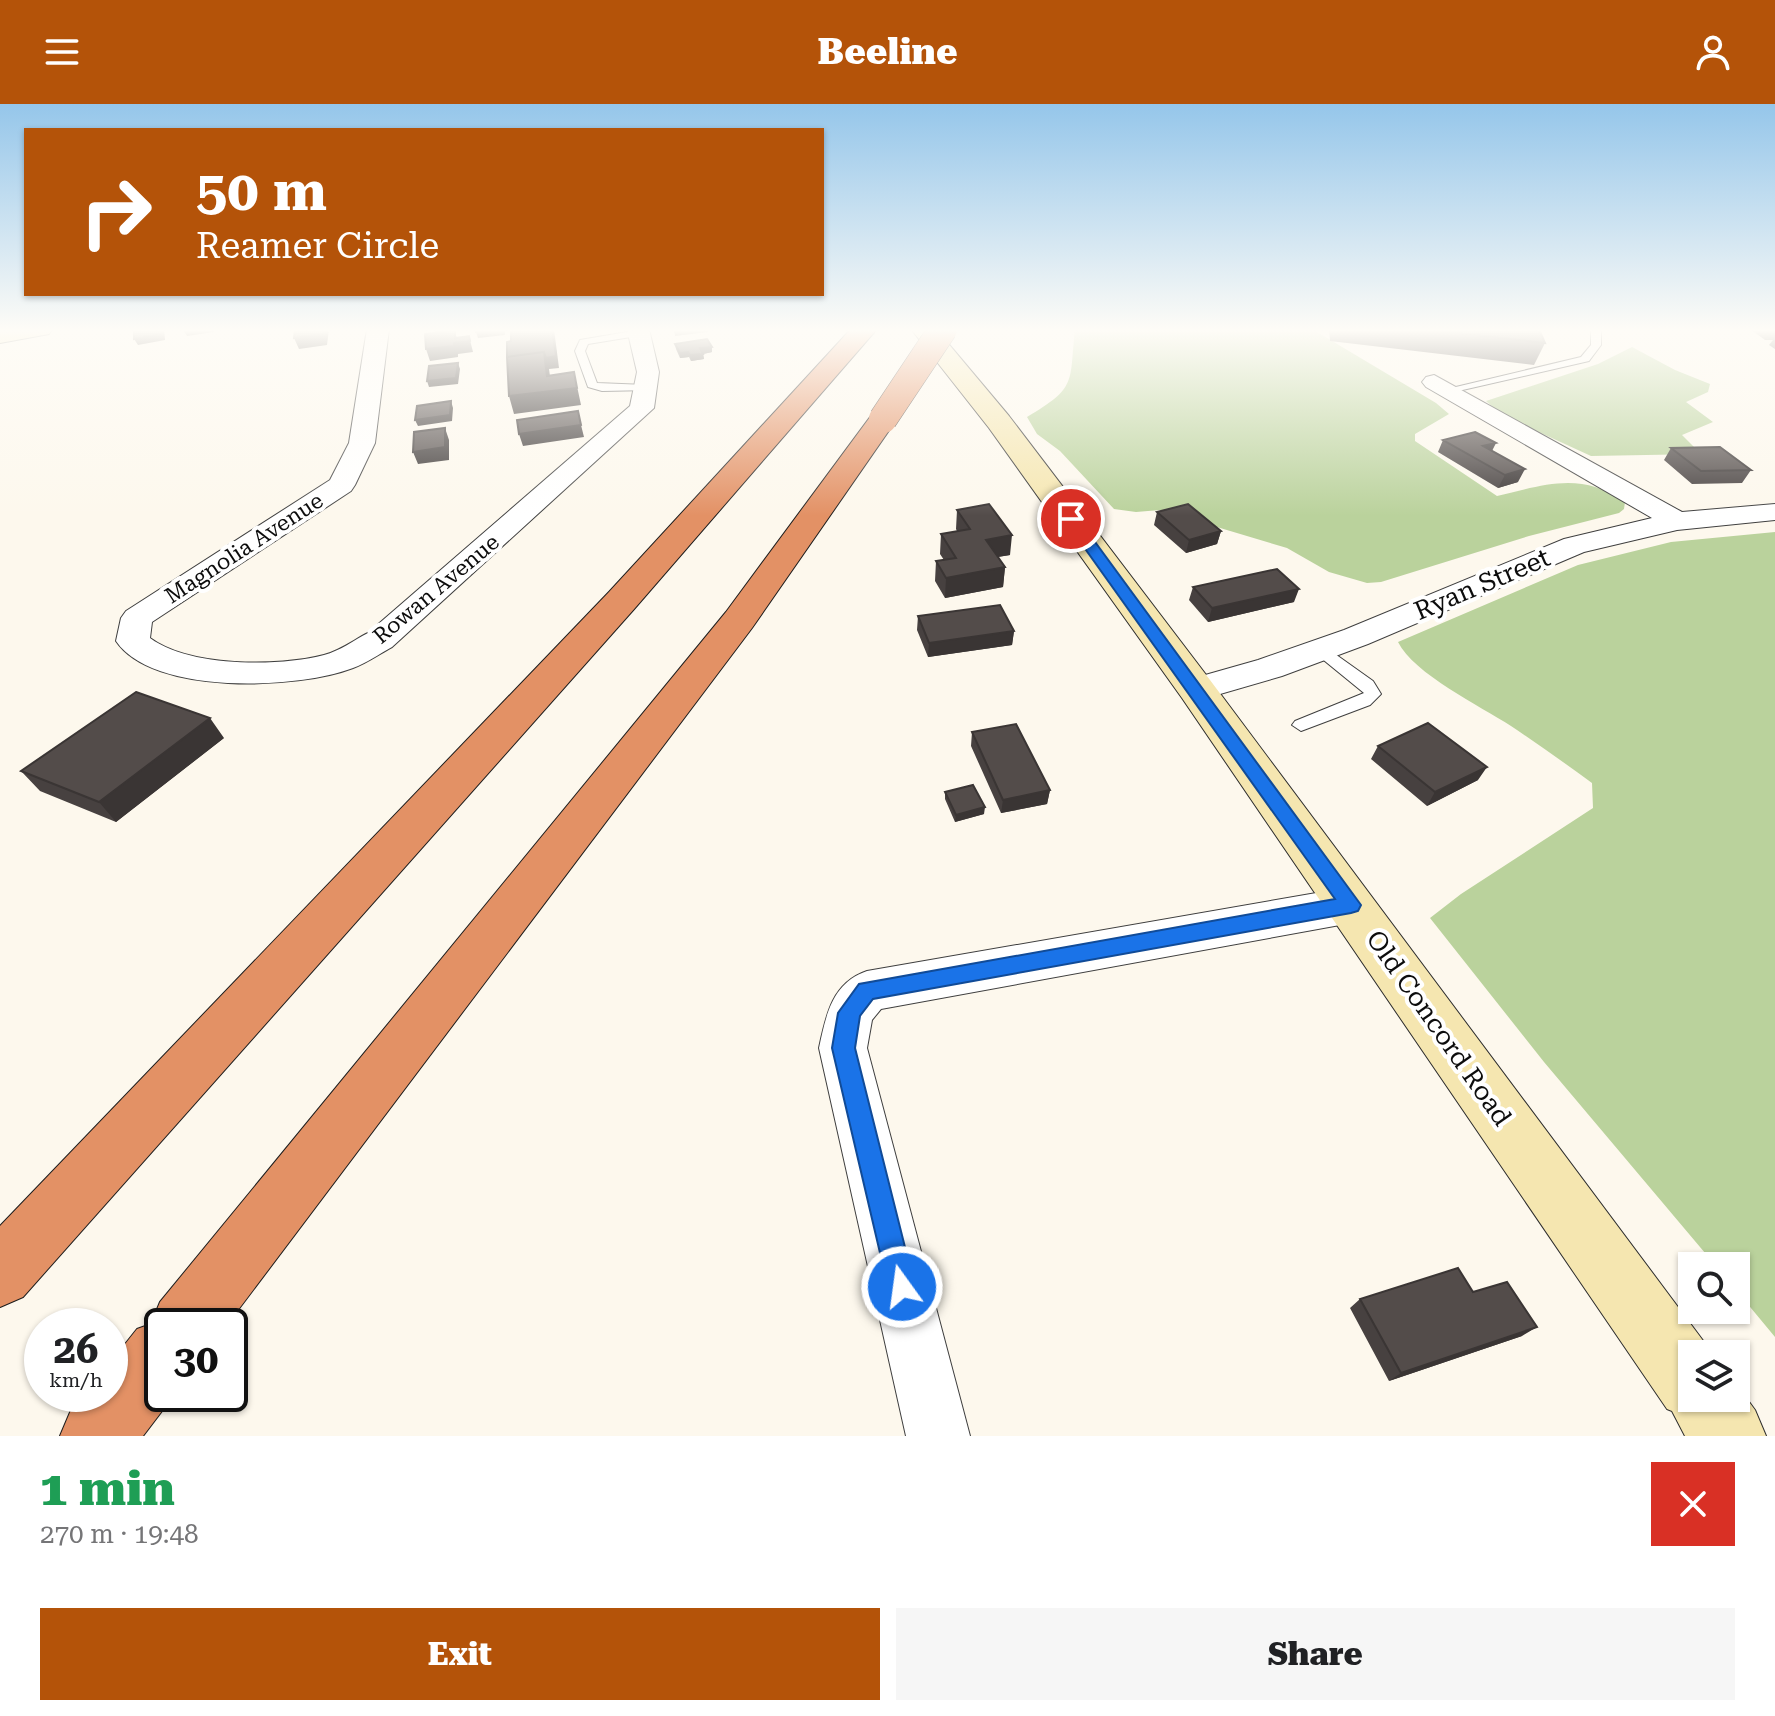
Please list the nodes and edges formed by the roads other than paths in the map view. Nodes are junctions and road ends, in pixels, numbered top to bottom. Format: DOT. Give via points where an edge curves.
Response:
graph roads {
  1 [pos="369,391"];
  2 [pos="645,391"];
  3 [pos="811,391"];
  4 [pos="902,391"];
  5 [pos="974,391"];
  6 [pos="1449,391"];
  7 [pos="1775,512"];
  8 [pos="1677,521"];
  9 [pos="136,624"];
  10 [pos="1321,649"];
  11 [pos="1196,689"];
  12 [pos="1301,725"];
  13 [pos="1351,905"];
  14 [pos="0,1274"];
  15 [pos="198,1308"];
  16 [pos="1678,1364"];
  17 [pos="144,1377"];
  18 [pos="1712,1412"];
  19 [pos="97,1436"];
  20 [pos="938,1436"];
  21 [pos="1729,1436"];
  1 -- 9 [label="street, Magnolia Avenue" via="362,443 341,485 189,582 137,618"];
  2 -- 9 [label="street, Rowan Avenue" via="642,408 592,454 380,640 341,661 296,671 230,673 184,665 141,651 133,641"];
  3 -- 14 [label="highway"];
  4 -- 15 [label="highway, bridge" via="739,620"];
  5 -- 11 [label="main road, Old Concord Road"];
  6 -- 8 [label="street"];
  7 -- 8 [label="street, Ryan Street"];
  8 -- 10 [label="street, Ryan Street" via="1574,545"];
  10 -- 11 [label="street, Ryan Street"];
  10 -- 12 [label="lane" via="1373,694"];
  11 -- 13 [label="main road, Old Concord Road"];
  13 -- 16 [label="main road, Old Concord Road"];
  13 -- 20 [label="street" via="867,991 850,1013 843,1048"];
  17 -- 19 [label="highway"];
  18 -- 21 [label="main road"];
}
